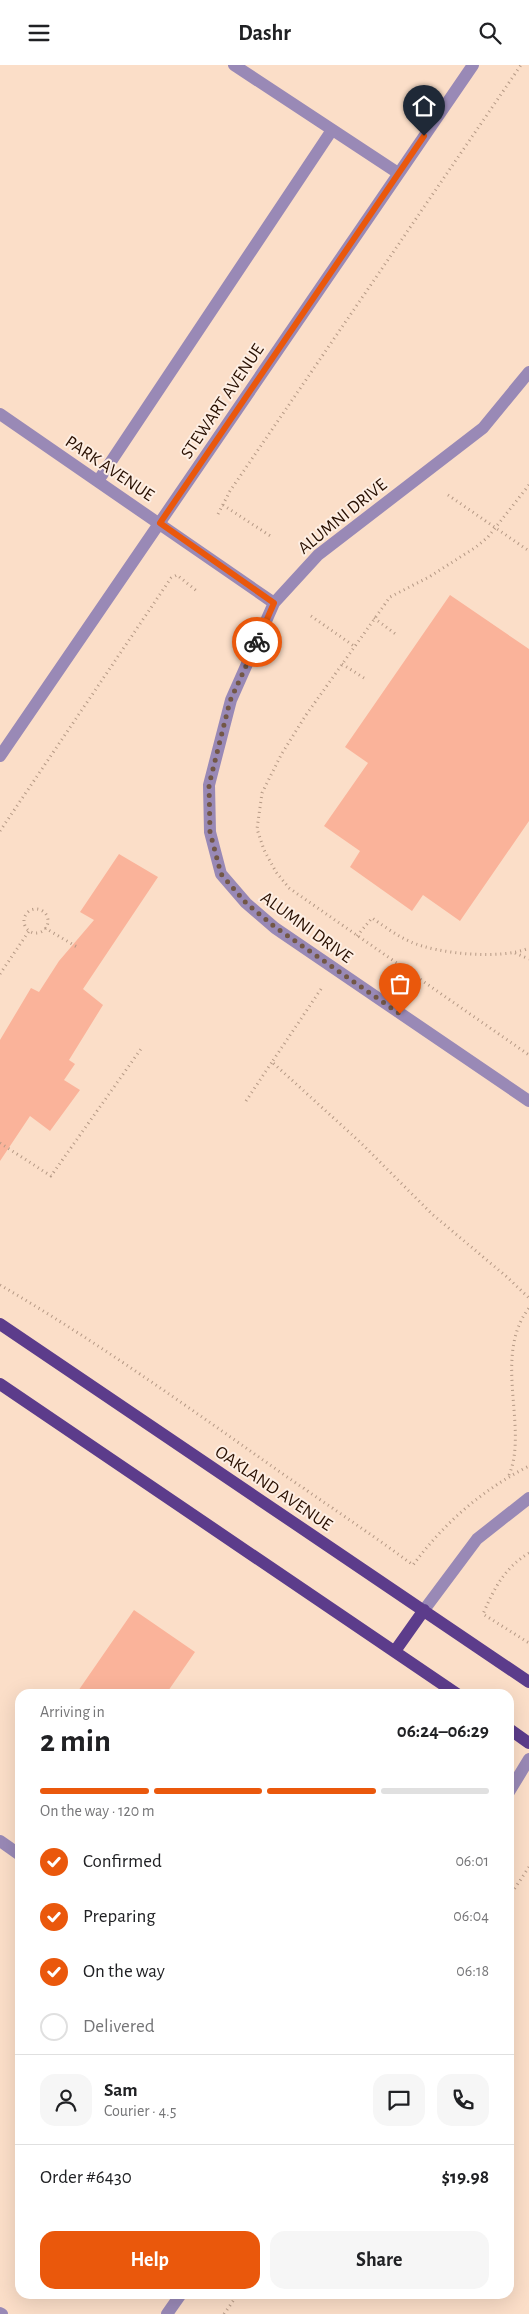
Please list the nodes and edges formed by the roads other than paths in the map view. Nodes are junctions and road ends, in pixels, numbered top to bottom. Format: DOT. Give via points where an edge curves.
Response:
graph roads {
  1 [pos="234,65"];
  2 [pos="473,65"];
  3 [pos="332,130"];
  4 [pos="398,173"];
  5 [pos="529,372"];
  6 [pos="0,414"];
  7 [pos="98,481"];
  8 [pos="160,523"];
  9 [pos="274,603"];
  10 [pos="0,757"];
  11 [pos="529,1101"];
  12 [pos="0,1323"];
  13 [pos="0,1384"];
  14 [pos="529,1498"];
  15 [pos="424,1610"];
  16 [pos="395,1651"];
  17 [pos="529,1683"];
  18 [pos="450,1689"];
  19 [pos="514,1732"];
  20 [pos="529,1743"];
  21 [pos="529,1759"];
  22 [pos="514,1784"];
  23 [pos="0,1841"];
  24 [pos="15,1852"];
  25 [pos="178,2299"];
  26 [pos="167,2314"];
  1 -- 3 [label="street"];
  2 -- 4 [label="street, STEWART AVENUE"];
  3 -- 4 [label="street"];
  3 -- 7 [label="street"];
  4 -- 8 [label="street, STEWART AVENUE"];
  5 -- 9 [label="street, ALUMNI DRIVE" via="483,428 318,555"];
  6 -- 7 [label="street, PARK AVENUE"];
  7 -- 8 [label="street, PARK AVENUE"];
  8 -- 9 [label="street, PARK AVENUE"];
  8 -- 10 [label="street, STEWART AVENUE"];
  9 -- 11 [label="street, ALUMNI DRIVE" via="230,701 209,785 210,832 221,874 246,903 275,927"];
  12 -- 15 [label="main road, OAKLAND AVENUE"];
  13 -- 16 [label="main road"];
  14 -- 15 [label="street" via="477,1539"];
  15 -- 16 [label="main road"];
  15 -- 17 [label="main road, OAKLAND AVENUE"];
  16 -- 18 [label="main road"];
  19 -- 20 [label="main road"];
  21 -- 22 [label="street"];
  23 -- 24 [label="street"];
  25 -- 26 [label="street"];
}
